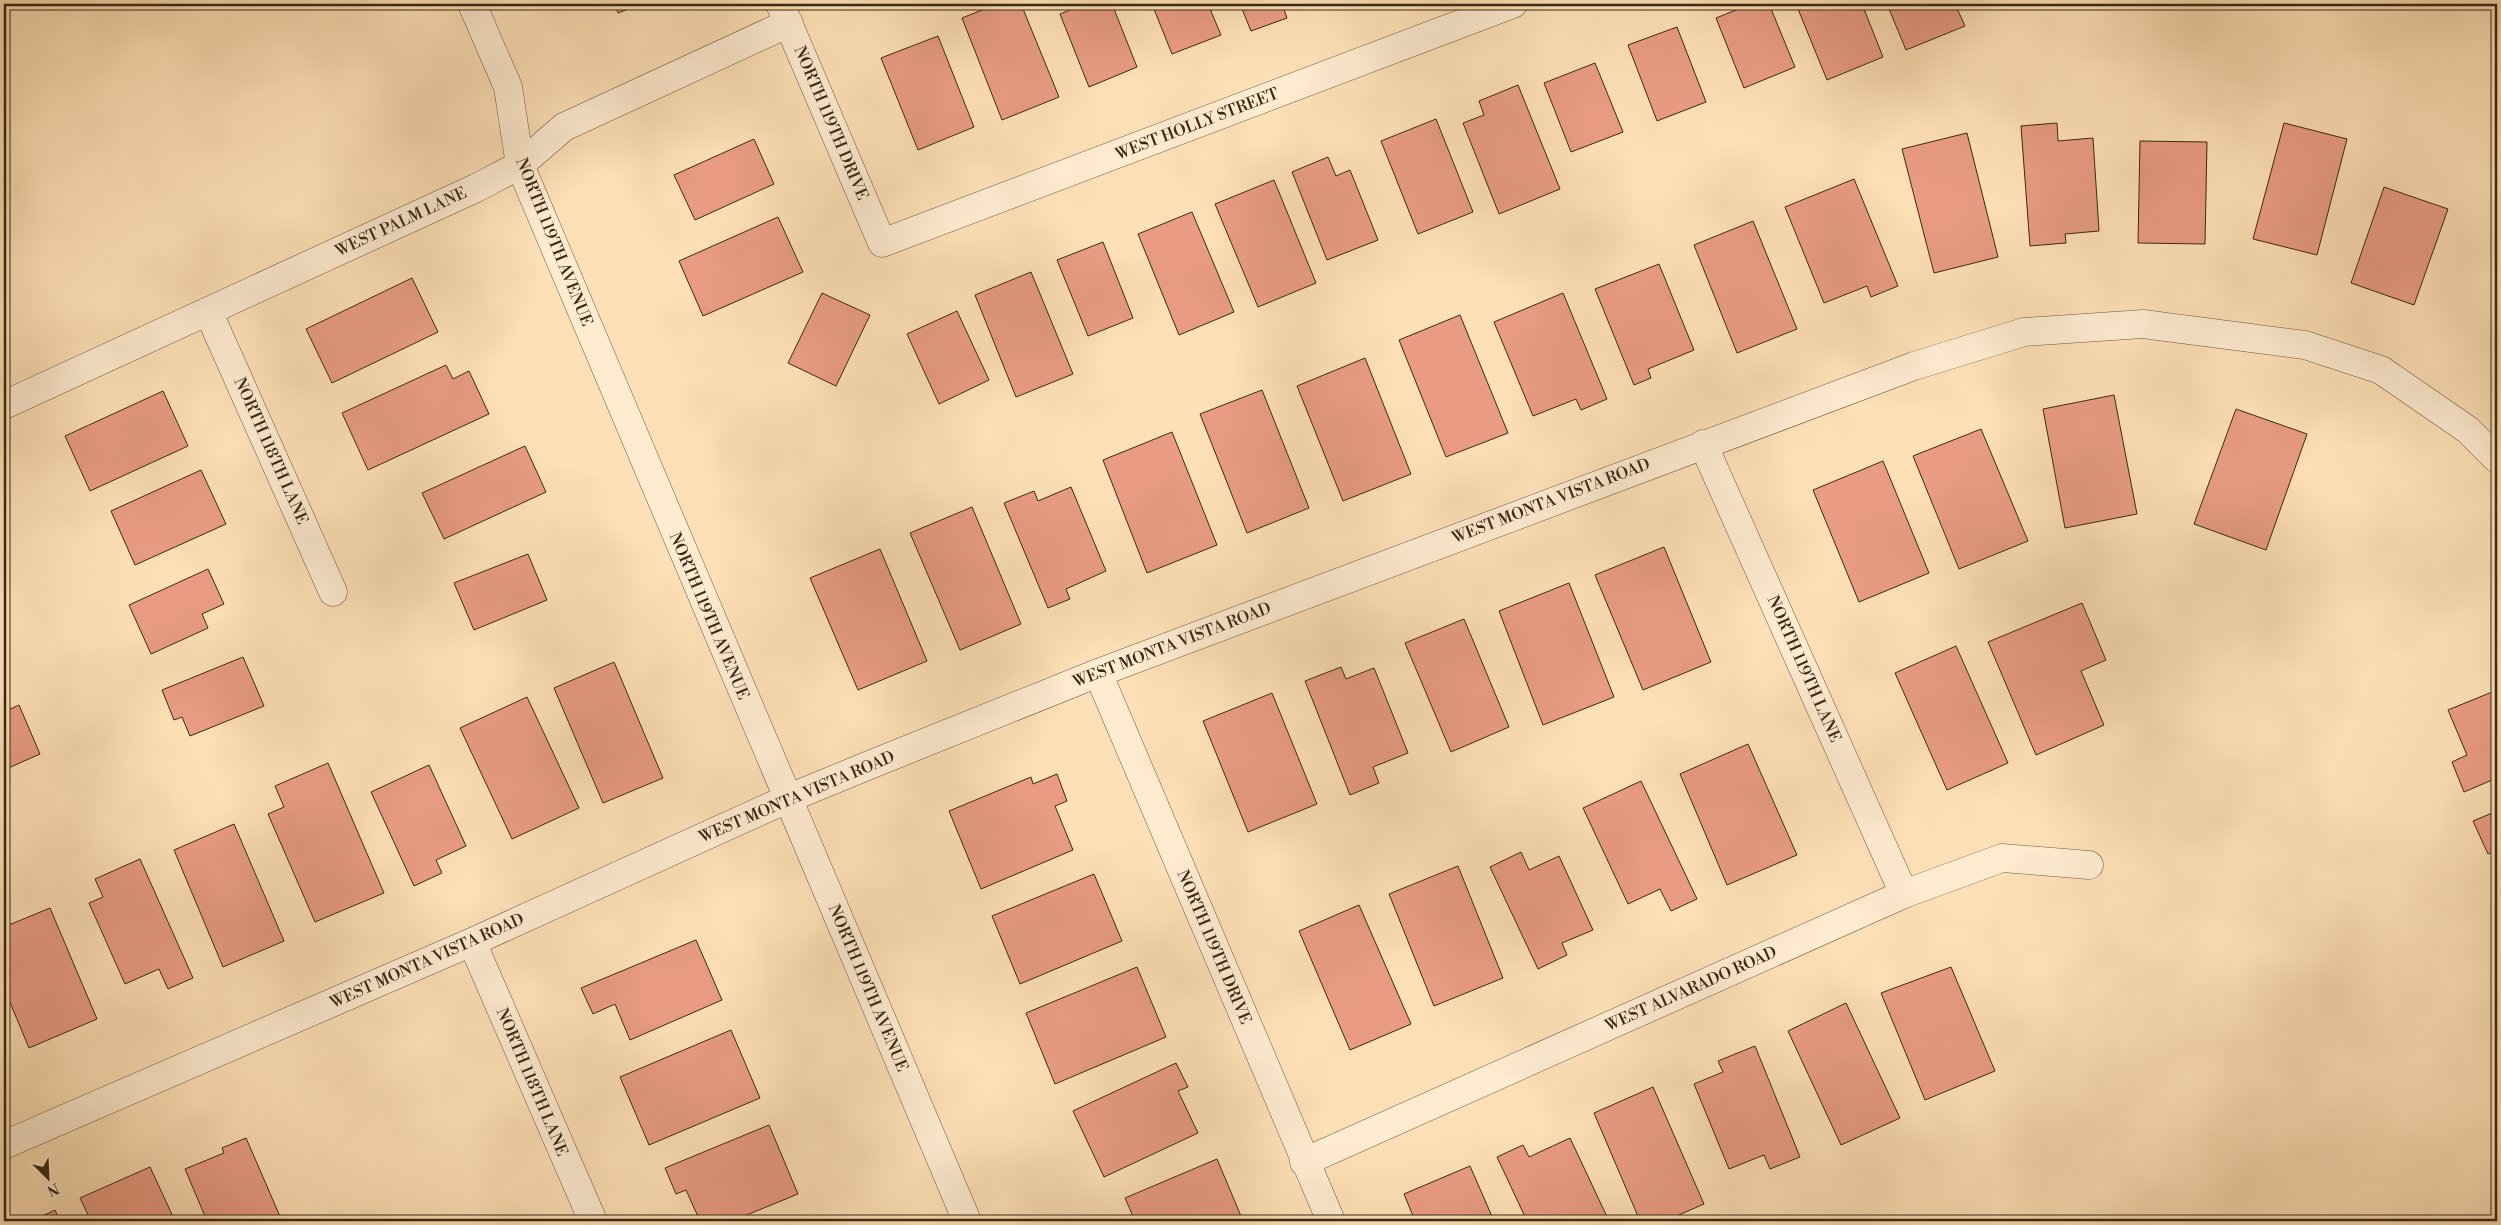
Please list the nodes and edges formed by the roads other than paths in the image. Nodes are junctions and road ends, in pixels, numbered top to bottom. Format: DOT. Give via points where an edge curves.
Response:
graph roads {
  1 [pos="472,4"];
  2 [pos="1513,4"];
  3 [pos="784,13"];
  4 [pos="520,165"];
  5 [pos="882,243"];
  6 [pos="208,311"];
  7 [pos="4,405"];
  8 [pos="1703,444"];
  9 [pos="2497,459"];
  10 [pos="334,592"];
  11 [pos="1098,673"];
  12 [pos="787,799"];
  13 [pos="2089,864"];
  14 [pos="1904,894"];
  15 [pos="472,942"];
  16 [pos="4,1145"];
  17 [pos="1304,1162"];
  18 [pos="593,1221"];
  19 [pos="967,1221"];
  20 [pos="1331,1221"];
  1 -- 4 [label="street, NORTH 119TH AVENUE" via="508,87"];
  2 -- 5 [label="street, WEST HOLLY STREET"];
  3 -- 4 [label="street, WEST PALM LANE" via="564,127"];
  3 -- 5 [label="street, NORTH 119TH DRIVE"];
  4 -- 6 [label="street, WEST PALM LANE"];
  4 -- 12 [label="street, NORTH 119TH AVENUE"];
  6 -- 7 [label="street, WEST PALM LANE"];
  6 -- 10 [label="street, NORTH 118TH LANE"];
  8 -- 9 [label="street, WEST MONTA VISTA ROAD" via="1914,366 2024,332 2143,324 2305,345 2381,370 2468,430"];
  8 -- 11 [label="street, WEST MONTA VISTA ROAD"];
  8 -- 14 [label="street, NORTH 119TH LANE"];
  11 -- 12 [label="street, WEST MONTA VISTA ROAD"];
  11 -- 17 [label="street, NORTH 119TH DRIVE"];
  12 -- 15 [label="street, WEST MONTA VISTA ROAD"];
  12 -- 19 [label="street, NORTH 119TH AVENUE"];
  13 -- 14 [label="street, WEST ALVARADO ROAD" via="2002,858"];
  14 -- 17 [label="street, WEST ALVARADO ROAD"];
  15 -- 16 [label="street, WEST MONTA VISTA ROAD"];
  15 -- 18 [label="street, NORTH 118TH LANE"];
  17 -- 20 [label="street, NORTH 119TH DRIVE"];
}
